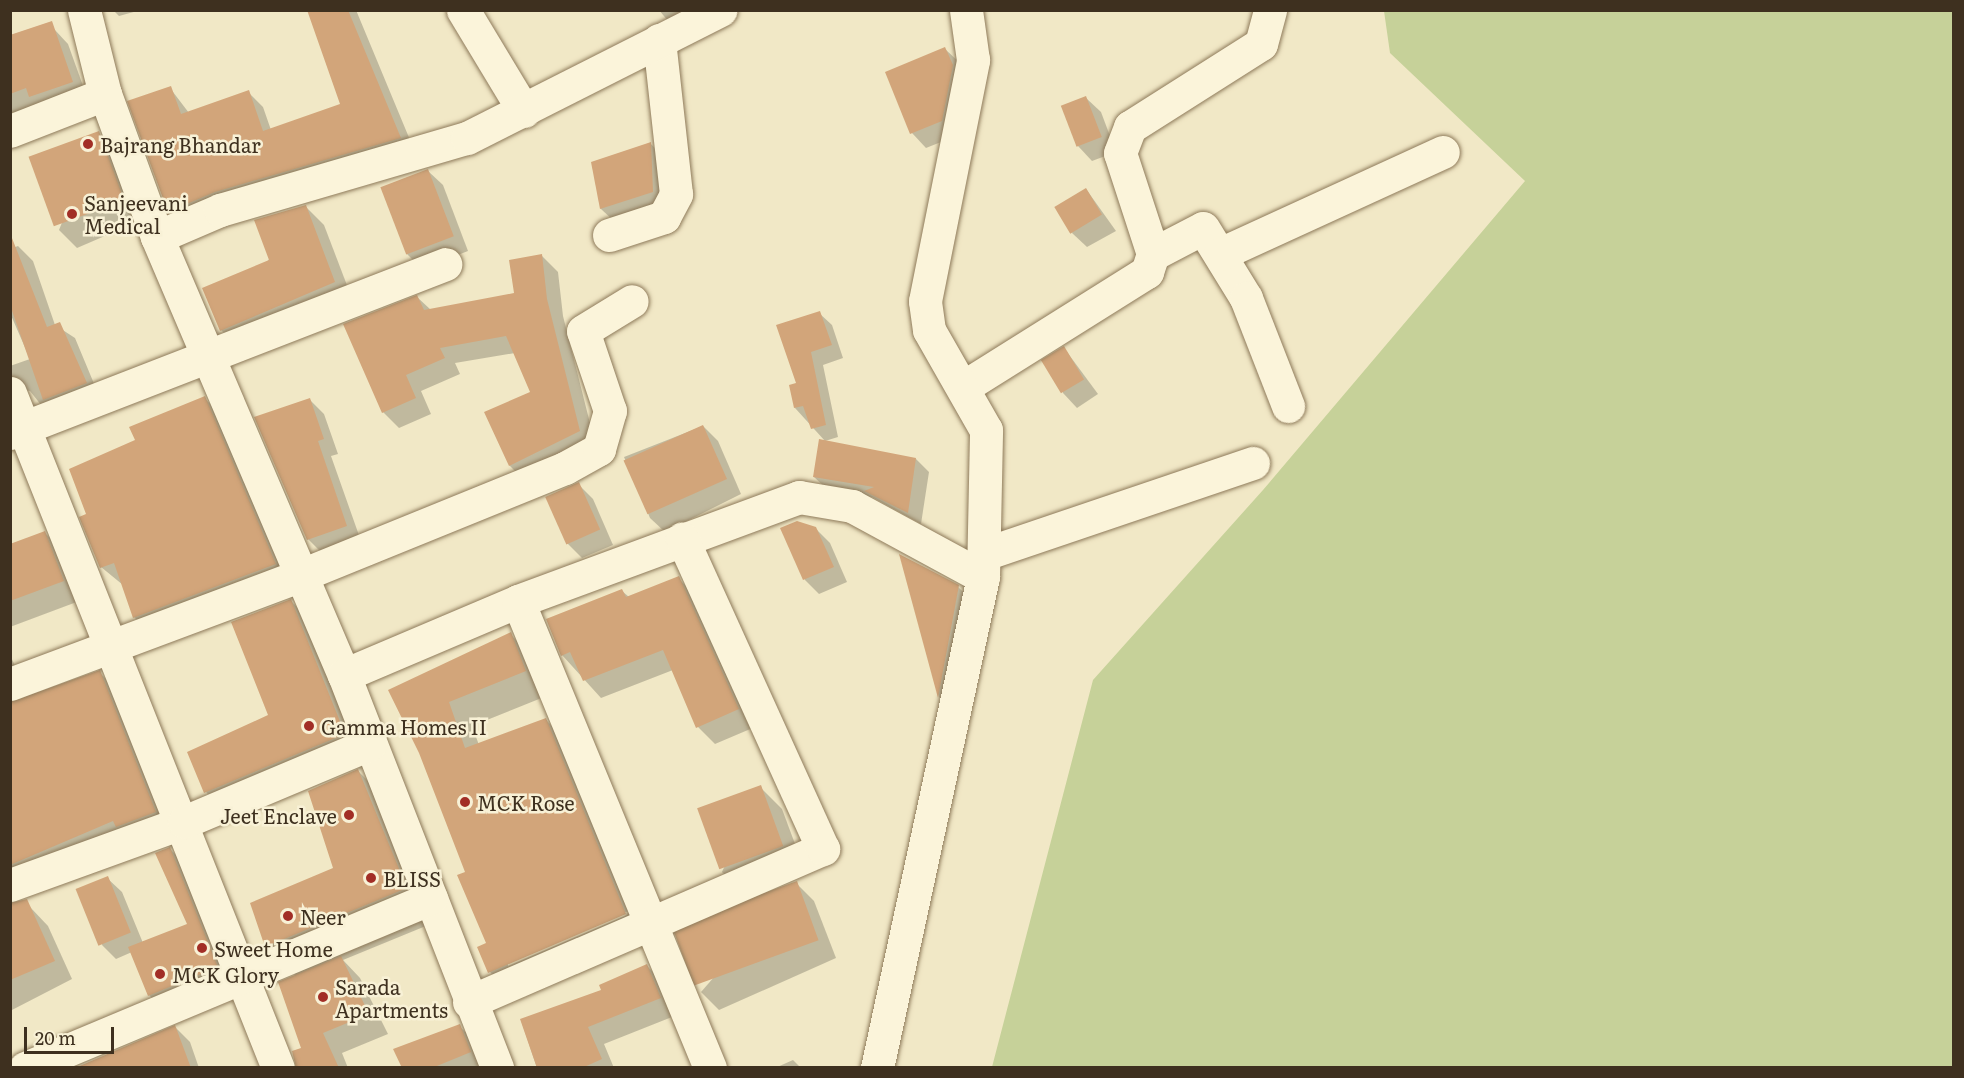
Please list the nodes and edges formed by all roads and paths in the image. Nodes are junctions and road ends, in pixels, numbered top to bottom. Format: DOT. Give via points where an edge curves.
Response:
graph roads {
  1 [pos="84,10"];
  2 [pos="463,10"];
  3 [pos="720,10"];
  4 [pos="966,10"];
  5 [pos="1270,10"];
  6 [pos="659,40"];
  7 [pos="105,94"];
  8 [pos="524,111"];
  9 [pos="10,131"];
  10 [pos="1443,152"];
  11 [pos="609,235"];
  12 [pos="157,237"];
  13 [pos="1153,254"];
  14 [pos="1220,254"];
  15 [pos="445,264"];
  16 [pos="632,302"];
  17 [pos="210,354"];
  18 [pos="965,386"];
  19 [pos="10,393"];
  20 [pos="1288,406"];
  21 [pos="17,431"];
  22 [pos="1253,463"];
  23 [pos="682,538"];
  24 [pos="984,566"];
  25 [pos="299,576"];
  26 [pos="518,601"];
  27 [pos="114,646"];
  28 [pos="344,675"];
  29 [pos="10,684"];
  30 [pos="370,744"];
  31 [pos="184,822"];
  32 [pos="10,885"];
  33 [pos="431,898"];
  34 [pos="650,924"];
  35 [pos="246,980"];
  36 [pos="469,1002"];
  37 [pos="488,1065"];
  38 [pos="25,1068"];
  39 [pos="278,1068"];
  40 [pos="710,1068"];
  41 [pos="877,1068"];
  1 -- 7 [label="street"];
  2 -- 8 [label="street"];
  3 -- 6 [label="street"];
  4 -- 18 [label="street" via="973,60 925,301 929,330"];
  5 -- 13 [label="street" via="1261,44 1130,127 1120,153"];
  6 -- 8 [label="street"];
  6 -- 11 [label="street" via="676,194 664,217"];
  7 -- 9 [label="street"];
  7 -- 12 [label="street"];
  8 -- 12 [label="street" via="467,138 220,210"];
  10 -- 14 [label="street"];
  12 -- 17 [label="street"];
  13 -- 14 [label="street" via="1203,228"];
  13 -- 18 [label="street" via="1147,272"];
  14 -- 20 [label="street" via="1246,298"];
  15 -- 17 [label="street"];
  16 -- 25 [label="street" via="583,332 610,411 599,448 565,468"];
  17 -- 21 [label="street"];
  17 -- 25 [label="street"];
  18 -- 24 [label="street" via="986,430"];
  19 -- 21 [label="street"];
  21 -- 27 [label="street"];
  22 -- 24 [label="street"];
  23 -- 24 [label="street" via="799,497 829,499"];
  23 -- 26 [label="street"];
  23 -- 34 [label="street" via="823,849"];
  24 -- 41 [label="street"];
  25 -- 27 [label="street"];
  25 -- 28 [label="street"];
  26 -- 28 [label="street"];
  26 -- 34 [label="street"];
  27 -- 29 [label="street"];
  27 -- 31 [label="street"];
  28 -- 30 [label="street"];
  30 -- 31 [label="street"];
  30 -- 33 [label="street"];
  31 -- 32 [label="street"];
  31 -- 35 [label="street"];
  33 -- 35 [label="street"];
  33 -- 36 [label="street"];
  34 -- 36 [label="street"];
  34 -- 40 [label="street"];
  35 -- 38 [label="street"];
  35 -- 39 [label="street"];
  36 -- 37 [label="street"];
}
